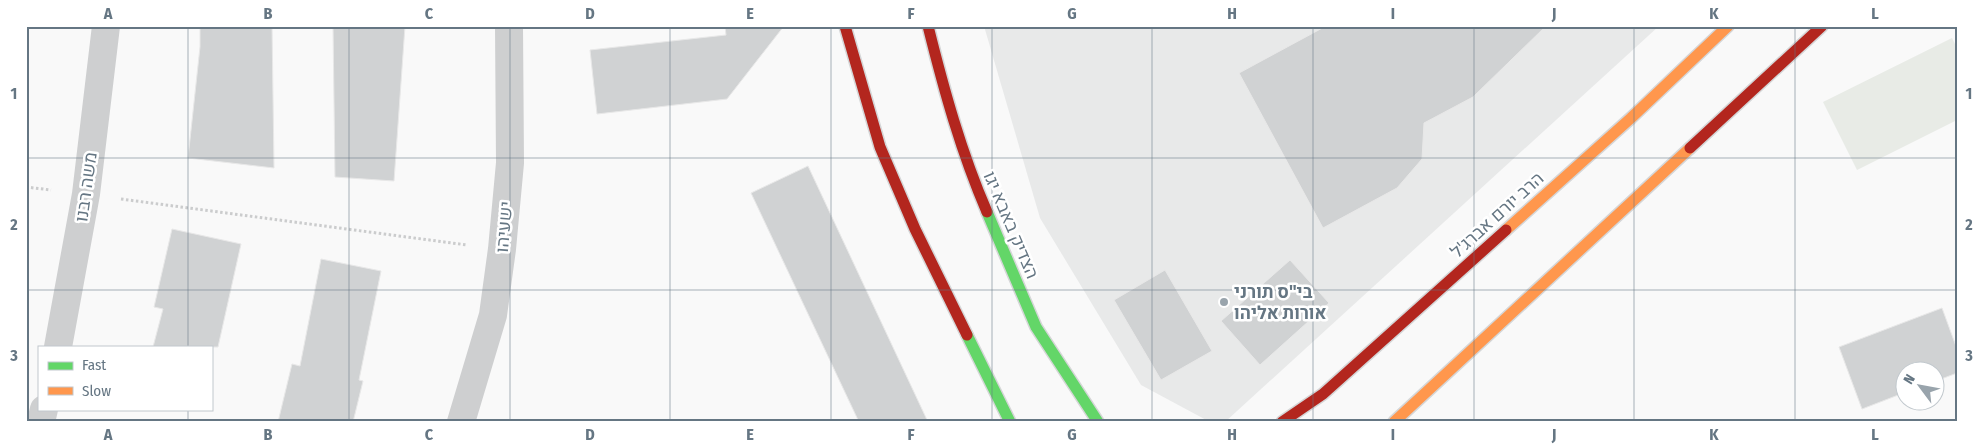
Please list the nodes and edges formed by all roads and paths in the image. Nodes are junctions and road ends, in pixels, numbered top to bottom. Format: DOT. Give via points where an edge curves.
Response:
graph roads {
  1 [pos="106,26"];
  2 [pos="509,26"];
  3 [pos="845,26"];
  4 [pos="928,26"];
  5 [pos="1728,26"];
  6 [pos="1822,26"];
  7 [pos="86,194"];
  8 [pos="502,249"];
  9 [pos="58,346"];
  10 [pos="461,422"];
  11 [pos="1010,422"];
  12 [pos="1098,422"];
  13 [pos="1282,422"];
  14 [pos="1394,422"];
  1 -- 7 [label="street, משה רבנו"];
  2 -- 8 [label="street, ישעיהו" via="510,163"];
  3 -- 11 [label="main road" via="880,147 915,229"];
  4 -- 12 [label="main road, הצדיק באבא יגו" via="945,95 972,178 1036,327"];
  5 -- 13 [label="main road, הרב יורם אברג'ל" via="1631,118 1323,394"];
  6 -- 14 [label="main road"];
  7 -- 8 [label="path"];
  7 -- 9 [label="street, משה רבנו"];
  8 -- 10 [label="street, ישעיהו" via="493,314"];
}
